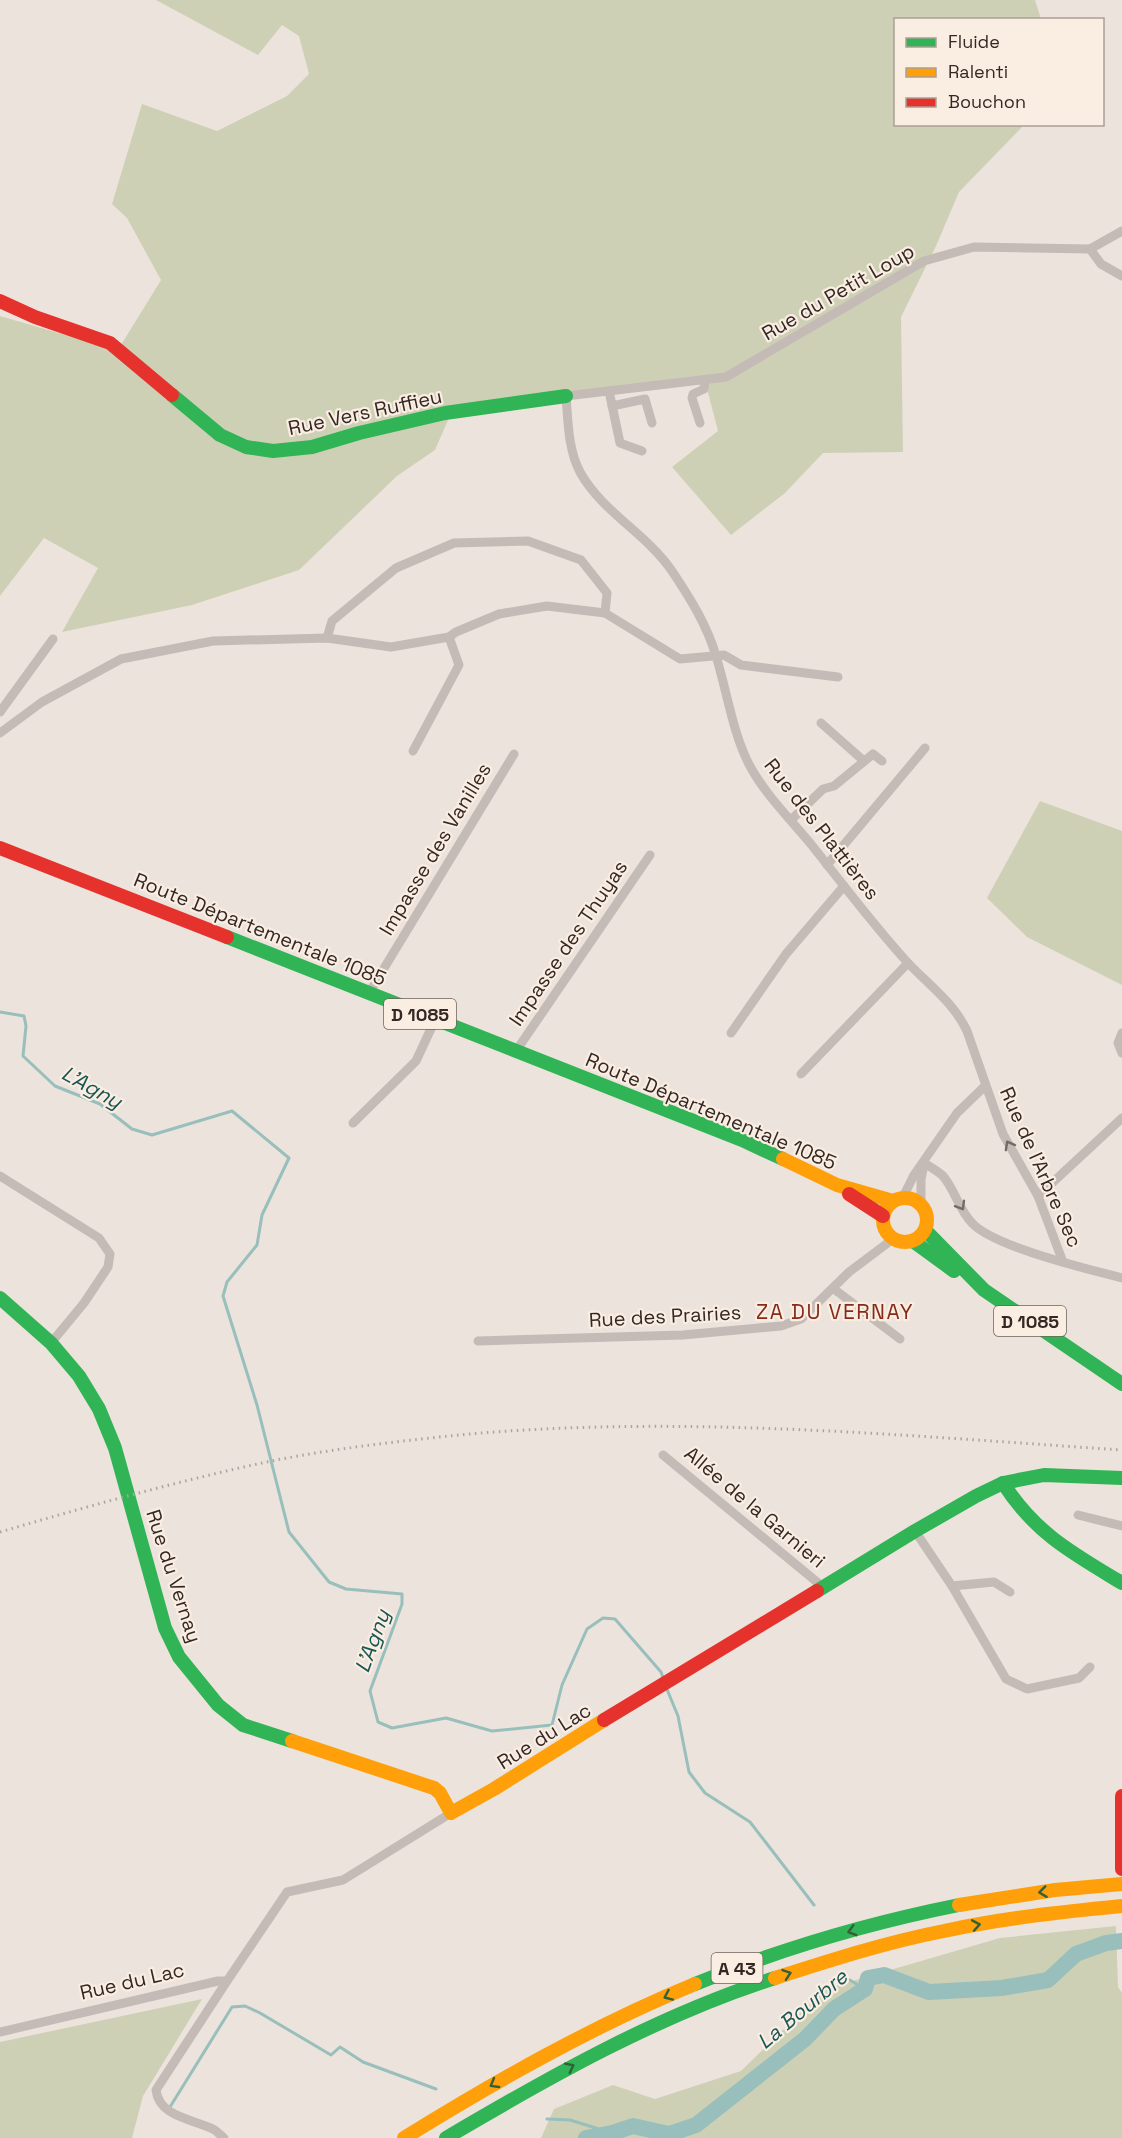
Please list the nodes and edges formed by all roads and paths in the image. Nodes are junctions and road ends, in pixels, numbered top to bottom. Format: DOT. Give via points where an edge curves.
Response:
graph roads {
  1 [pos="1122,231"];
  2 [pos="1090,249"];
  3 [pos="1122,276"];
  4 [pos="0,301"];
  5 [pos="705,381"];
  6 [pos="609,391"];
  7 [pos="566,396"];
  8 [pos="612,406"];
  9 [pos="652,423"];
  10 [pos="700,423"];
  11 [pos="642,451"];
  12 [pos="605,613"];
  13 [pos="449,637"];
  14 [pos="327,638"];
  15 [pos="53,639"];
  16 [pos="716,655"];
  17 [pos="838,677"];
  18 [pos="0,712"];
  19 [pos="821,723"];
  20 [pos="0,733"];
  21 [pos="925,748"];
  22 [pos="413,751"];
  23 [pos="514,754"];
  24 [pos="864,761"];
  25 [pos="882,761"];
  26 [pos="790,820"];
  27 [pos="0,848"];
  28 [pos="650,855"];
  29 [pos="827,864"];
  30 [pos="843,886"];
  31 [pos="908,963"];
  32 [pos="369,993"];
  33 [pos="435,1020"];
  34 [pos="731,1033"];
  35 [pos="1122,1033"];
  36 [pos="516,1051"];
  37 [pos="1122,1053"];
  38 [pos="801,1074"];
  39 [pos="985,1086"];
  40 [pos="1122,1118"];
  41 [pos="352,1123"];
  42 [pos="924,1162"];
  43 [pos="0,1176"];
  44 [pos="837,1185"];
  45 [pos="1038,1196"];
  46 [pos="898,1199"];
  47 [pos="921,1204"];
  48 [pos="883,1216"];
  49 [pos="925,1230"];
  50 [pos="893,1239"];
  51 [pos="913,1241"];
  52 [pos="1063,1262"];
  53 [pos="1122,1278"];
  54 [pos="834,1289"];
  55 [pos="984,1290"];
  56 [pos="0,1298"];
  57 [pos="900,1340"];
  58 [pos="478,1341"];
  59 [pos="51,1342"];
  60 [pos="1122,1384"];
  61 [pos="663,1455"];
  62 [pos="1122,1479"];
  63 [pos="1003,1484"];
  64 [pos="1078,1515"];
  65 [pos="1122,1526"];
  66 [pos="915,1531"];
  67 [pos="1122,1583"];
  68 [pos="952,1586"];
  69 [pos="824,1587"];
  70 [pos="1010,1592"];
  71 [pos="1089,1667"];
  72 [pos="1122,1796"];
  73 [pos="452,1813"];
  74 [pos="1121,1851"];
  75 [pos="1122,1869"];
  76 [pos="1122,1884"];
  77 [pos="1122,1906"];
  78 [pos="227,1981"];
  79 [pos="0,2032"];
  80 [pos="224,2138"];
  81 [pos="404,2138"];
  82 [pos="446,2138"];
  1 -- 2 [label="street"];
  2 -- 3 [label="street" via="1101,264"];
  2 -- 5 [label="street, Rue du Petit Loup" via="974,248 924,261 726,377"];
  4 -- 7 [label="main road, Rue Vers Ruffieu" via="110,343 220,435 246,447 273,451 312,447 445,413"];
  5 -- 6 [label="street, Rue du Petit Loup"];
  5 -- 10 [label="street" via="704,388 692,398"];
  6 -- 7 [label="street, Rue du Petit Loup"];
  6 -- 8 [label="street"];
  7 -- 16 [label="street, Rue des Plattières" via="570,440 579,470 598,495 671,569 702,619"];
  8 -- 9 [label="street" via="645,399"];
  8 -- 11 [label="street" via="620,443"];
  12 -- 13 [label="street" via="547,606 499,614"];
  12 -- 14 [label="street" via="607,593 581,561 528,541 454,543 396,568 332,621"];
  12 -- 16 [label="street" via="680,659"];
  13 -- 14 [label="street" via="391,648"];
  13 -- 22 [label="street" via="459,665"];
  14 -- 20 [label="street" via="213,641 121,659 42,702"];
  15 -- 18 [label="street"];
  16 -- 17 [label="street" via="741,665"];
  16 -- 26 [label="street, Rue des Plattières" via="750,768"];
  19 -- 24 [label="street"];
  21 -- 29 [label="street"];
  23 -- 32 [label="street, Impasse des Vanilles"];
  24 -- 25 [label="street" via="873,754"];
  24 -- 26 [label="street" via="834,786 823,789"];
  26 -- 29 [label="street, Rue des Plattières"];
  27 -- 32 [label="main road, Route Départementale 1085 / D 1085"];
  28 -- 36 [label="street, Impasse des Thuyas"];
  29 -- 30 [label="street, Rue des Plattières"];
  30 -- 31 [label="street, Rue des Plattières"];
  30 -- 34 [label="street" via="786,954"];
  31 -- 38 [label="street"];
  31 -- 39 [label="street, Rue des Plattières" via="961,1017"];
  32 -- 33 [label="main road, Route Départementale 1085 / D 1085"];
  33 -- 36 [label="main road, Route Départementale 1085 / D 1085"];
  33 -- 41 [label="street" via="416,1061"];
  35 -- 37 [label="street" via="1118,1043"];
  36 -- 44 [label="main road, Route Départementale 1085 / D 1085" via="742,1140"];
  39 -- 42 [label="street" via="957,1113"];
  45 -- 39 [label="street, Rue de l'Arbre Sec, one-way" via="1003,1134"];
  40 -- 45 [label="street"];
  42 -- 46 [label="street"];
  42 -- 47 [label="street"];
  42 -- 52 [label="street, one-way" via="943,1177 971,1223 982,1232"];
  43 -- 59 [label="street" via="99,1238 110,1254 108,1267 84,1303"];
  44 -- 46 [label="main road, D 1085"];
  44 -- 48 [label="main road, D 1085"];
  45 -- 52 [label="street, Rue de l'Arbre Sec"];
  46 -- 47 [label="main road" via="913,1198"];
  46 -- 48 [label="main road" via="886,1207"];
  47 -- 49 [label="main road" via="928,1221"];
  48 -- 50 [label="main road" via="886,1233"];
  49 -- 51 [label="main road"];
  49 -- 55 [label="main road, D 1085"];
  50 -- 51 [label="main road"];
  50 -- 54 [label="street, Rue des Prairies" via="849,1272"];
  51 -- 55 [label="main road, D 1085"];
  52 -- 53 [label="street"];
  54 -- 57 [label="street"];
  54 -- 58 [label="street, Rue des Prairies" via="801,1319 771,1328 683,1335"];
  55 -- 60 [label="main road, D 1085"];
  56 -- 59 [label="main road, Rue du Vernay"];
  59 -- 73 [label="main road, Rue du Vernay" via="99,1409 165,1628 178,1657 196,1680 243,1725 428,1786 440,1793"];
  61 -- 69 [label="street, Allée de la Garnieri"];
  62 -- 63 [label="main road, Rue du Lac" via="1044,1475"];
  63 -- 66 [label="main road, Rue du Lac"];
  63 -- 67 [label="main road" via="1014,1504 1044,1534"];
  64 -- 65 [label="street"];
  66 -- 68 [label="street"];
  66 -- 69 [label="main road, Rue du Lac"];
  68 -- 70 [label="street" via="994,1582"];
  68 -- 71 [label="street" via="1006,1679 1027,1689 1079,1678"];
  69 -- 73 [label="main road, Rue du Lac"];
  72 -- 74 [label="main road"];
  73 -- 78 [label="street, Rue du Lac" via="344,1880 287,1892"];
  74 -- 75 [label="main road"];
  76 -- 81 [label="main road, A 43, one-way" via="1022,1894 907,1916 736,1968 603,2025 533,2061"];
  82 -- 77 [label="main road, A 43, one-way" via="544,2080 614,2045 779,1976 960,1927"];
  78 -- 79 [label="street, Rue du Lac"];
  78 -- 80 [label="street" via="156,2090 157,2099 171,2113 214,2129"];
}
